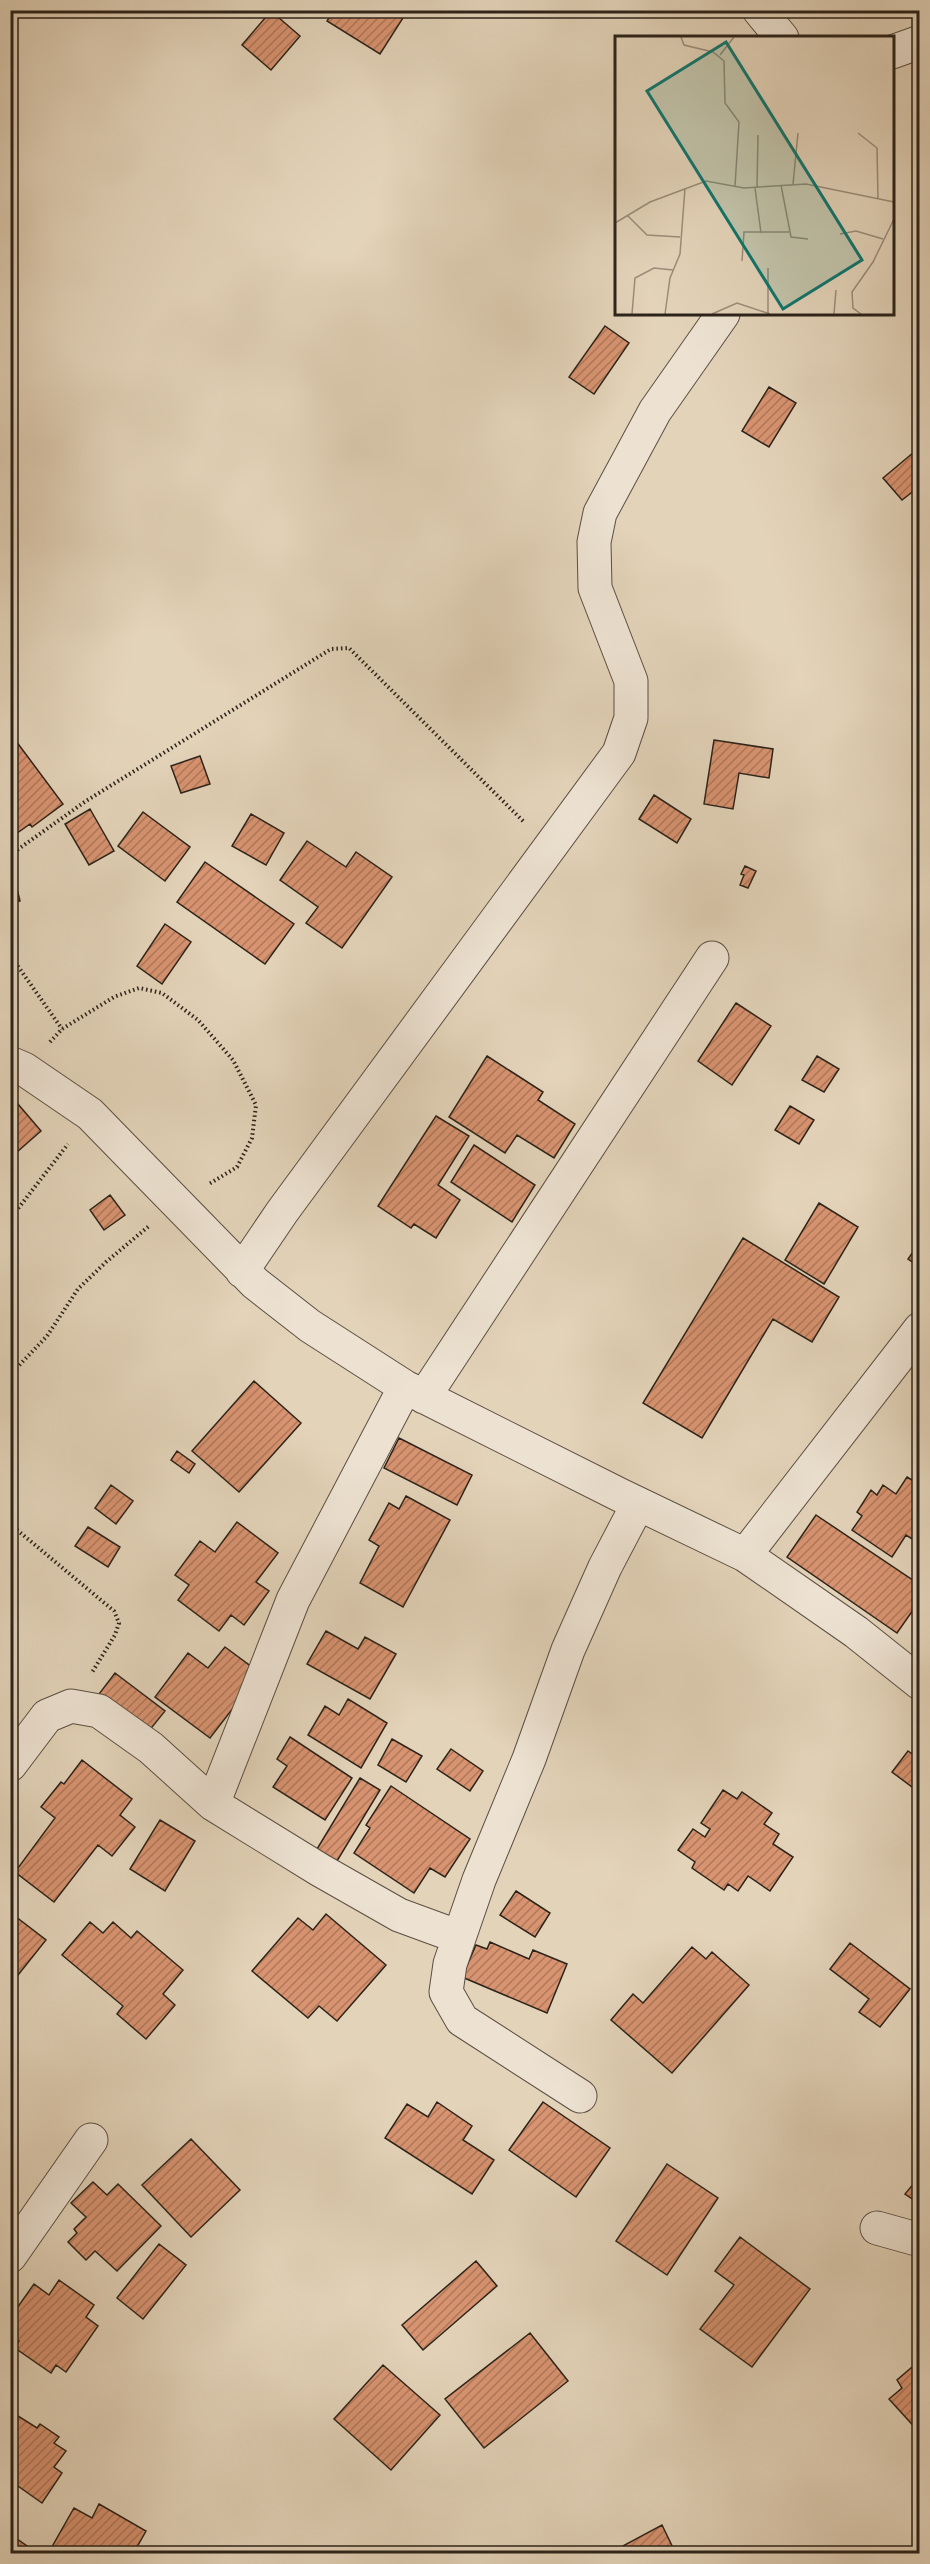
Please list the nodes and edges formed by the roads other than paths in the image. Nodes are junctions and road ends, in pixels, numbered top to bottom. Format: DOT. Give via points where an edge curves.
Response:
graph roads {
  1 [pos="759,10"];
  2 [pos="780,36"];
  3 [pos="920,42"];
  4 [pos="894,51"];
  5 [pos="722,315"];
  6 [pos="712,958"];
  7 [pos="17,1066"];
  8 [pos="243,1270"];
  9 [pos="920,1329"];
  10 [pos="414,1392"];
  11 [pos="638,1504"];
  12 [pos="746,1555"];
  13 [pos="920,1683"];
  14 [pos="10,1765"];
  15 [pos="213,1804"];
  16 [pos="459,1937"];
  17 [pos="580,2096"];
  18 [pos="91,2140"];
  19 [pos="878,2228"];
  20 [pos="920,2240"];
  21 [pos="10,2256"];
  1 -- 2 [label="street"];
  3 -- 4 [label="street"];
  5 -- 8 [label="street" via="655,411 600,513 594,542 594,588 631,681 631,718 619,753"];
  6 -- 10 [label="street"];
  7 -- 8 [label="street" via="90,1114"];
  8 -- 10 [label="street" via="310,1326"];
  9 -- 12 [label="street"];
  10 -- 11 [label="street"];
  10 -- 15 [label="street" via="293,1600"];
  11 -- 12 [label="street"];
  11 -- 16 [label="street" via="568,1650"];
  12 -- 13 [label="street" via="856,1632"];
  14 -- 15 [label="street" via="47,1716 71,1706 99,1711 151,1748"];
  15 -- 16 [label="street" via="399,1915"];
  16 -- 17 [label="street" via="446,1992 462,2020"];
  18 -- 21 [label="street"];
  19 -- 20 [label="street"];
}
